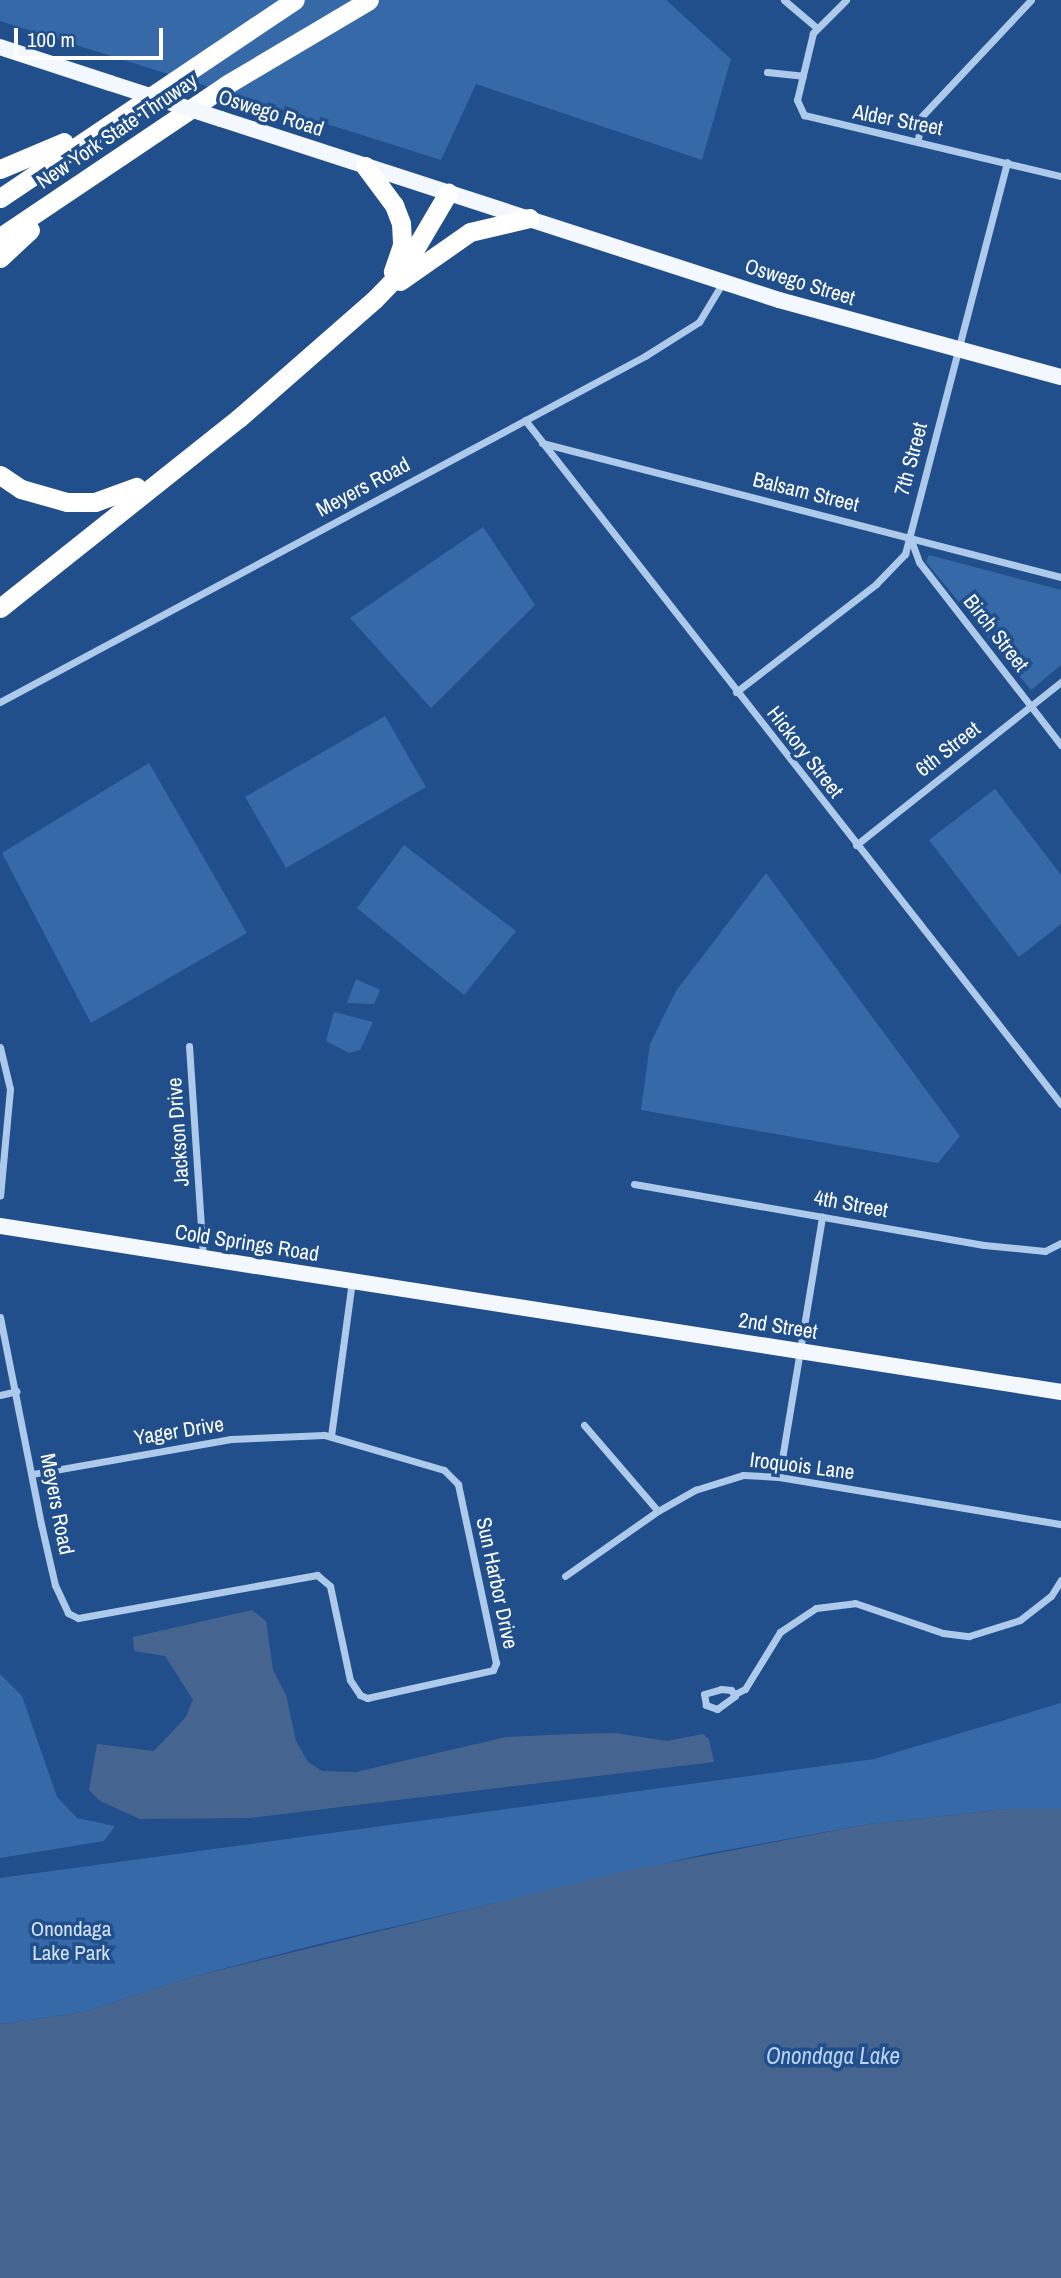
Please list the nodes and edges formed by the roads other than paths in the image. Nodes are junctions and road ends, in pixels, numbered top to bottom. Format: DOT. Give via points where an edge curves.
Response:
graph roads {
  1 [pos="295,0"];
  2 [pos="369,0"];
  3 [pos="784,0"];
  4 [pos="846,0"];
  5 [pos="1031,0"];
  6 [pos="817,28"];
  7 [pos="0,47"];
  8 [pos="767,72"];
  9 [pos="803,76"];
  10 [pos="121,113"];
  11 [pos="918,139"];
  12 [pos="1007,162"];
  13 [pos="107,164"];
  14 [pos="365,166"];
  15 [pos="0,169"];
  16 [pos="1061,177"];
  17 [pos="448,193"];
  18 [pos="0,198"];
  19 [pos="529,218"];
  20 [pos="0,237"];
  21 [pos="0,258"];
  22 [pos="724,282"];
  23 [pos="374,300"];
  24 [pos="958,350"];
  25 [pos="288,376"];
  26 [pos="1061,377"];
  27 [pos="525,420"];
  28 [pos="542,443"];
  29 [pos="0,475"];
  30 [pos="136,487"];
  31 [pos="910,538"];
  32 [pos="1061,578"];
  33 [pos="0,598"];
  34 [pos="0,608"];
  35 [pos="1061,682"];
  36 [pos="736,692"];
  37 [pos="0,702"];
  38 [pos="1031,706"];
  39 [pos="1061,745"];
  40 [pos="856,845"];
  41 [pos="189,1045"];
  42 [pos="0,1047"];
  43 [pos="1061,1104"];
  44 [pos="634,1184"];
  45 [pos="0,1196"];
  46 [pos="822,1217"];
  47 [pos="0,1226"];
  48 [pos="1061,1243"];
  49 [pos="203,1258"];
  50 [pos="352,1280"];
  51 [pos="488,1300"];
  52 [pos="0,1317"];
  53 [pos="799,1350"];
  54 [pos="17,1391"];
  55 [pos="1061,1392"];
  56 [pos="0,1395"];
  57 [pos="584,1425"];
  58 [pos="331,1436"];
  59 [pos="33,1474"];
  60 [pos="779,1477"];
  61 [pos="658,1511"];
  62 [pos="1061,1524"];
  63 [pos="565,1576"];
  64 [pos="1061,1580"];
  65 [pos="150,1606"];
  66 [pos="735,1694"];
  1 -- 10 [label="highway, New York State Thruway"];
  2 -- 13 [label="highway, New York State Thruway" via="226,85"];
  3 -- 6 [label="street"];
  4 -- 6 [label="street"];
  5 -- 11 [label="street" via="922,116"];
  6 -- 9 [label="street, Alder Street"];
  7 -- 14 [label="main road, Oswego Road, bridge"];
  8 -- 9 [label="street"];
  9 -- 11 [label="street, Alder Street" via="797,100 804,115 889,139"];
  10 -- 15 [label="highway"];
  10 -- 18 [label="highway, New York State Thruway"];
  11 -- 12 [label="street, Alder Street"];
  12 -- 16 [label="street, Alder Street"];
  12 -- 24 [label="street, 7th Street"];
  13 -- 20 [label="highway, New York State Thruway"];
  13 -- 21 [label="highway"];
  14 -- 17 [label="main road, Oswego Road"];
  14 -- 23 [label="highway" via="394,205 401,223 396,266"];
  17 -- 19 [label="main road, Oswego Road"];
  17 -- 23 [label="highway" via="402,271"];
  19 -- 22 [label="main road, Oswego Street"];
  19 -- 23 [label="highway" via="470,232"];
  22 -- 24 [label="main road, Oswego Street"];
  22 -- 27 [label="street, Meyers Road" via="711,307 688,331"];
  23 -- 25 [label="highway"];
  24 -- 26 [label="main road, Oswego Street"];
  24 -- 31 [label="street, 7th Street"];
  25 -- 30 [label="highway" via="239,406"];
  25 -- 34 [label="highway"];
  27 -- 28 [label="street, Hickory Street"];
  27 -- 37 [label="street, Meyers Road"];
  28 -- 31 [label="street, Balsam Street"];
  28 -- 36 [label="street, Hickory Street"];
  29 -- 30 [label="highway" via="22,489 67,502 94,502"];
  30 -- 33 [label="highway"];
  31 -- 32 [label="street, Balsam Street"];
  31 -- 36 [label="street, 7th Street" via="895,568"];
  31 -- 38 [label="street, Birch Street" via="919,562"];
  35 -- 38 [label="street, 6th Street"];
  36 -- 40 [label="street, Hickory Street"];
  38 -- 39 [label="street, Birch Street"];
  38 -- 40 [label="street, 6th Street"];
  40 -- 43 [label="street, Hickory Street"];
  41 -- 49 [label="street, Jackson Drive"];
  42 -- 45 [label="street" via="10,1088"];
  44 -- 46 [label="street, 4th Street"];
  46 -- 48 [label="street, 4th Street" via="1028,1251 1045,1251"];
  46 -- 53 [label="street"];
  47 -- 49 [label="main road, Cold Springs Road"];
  49 -- 50 [label="main road, Cold Springs Road"];
  50 -- 51 [label="main road, Cold Springs Road"];
  50 -- 58 [label="street"];
  51 -- 53 [label="main road, 2nd Street"];
  52 -- 54 [label="street, Meyers Road"];
  53 -- 55 [label="main road, 2nd Street"];
  53 -- 60 [label="street"];
  54 -- 56 [label="street"];
  54 -- 59 [label="street, Meyers Road"];
  57 -- 61 [label="street"];
  58 -- 59 [label="street, Yager Drive" via="231,1439"];
  58 -- 65 [label="street, Sun Harbor Drive" via="452,1475 496,1662 493,1670 380,1695 359,1695 350,1680 330,1586 317,1575"];
  59 -- 65 [label="street, Meyers Road" via="55,1585 68,1613 78,1618"];
  60 -- 61 [label="street, Iroquois Lane" via="729,1478"];
  60 -- 62 [label="street, Iroquois Lane"];
  61 -- 63 [label="street, Iroquois Lane"];
  64 -- 66 [label="street" via="1051,1596 1020,1620 970,1636 943,1633 855,1603 816,1608 780,1632 745,1689"];
}
